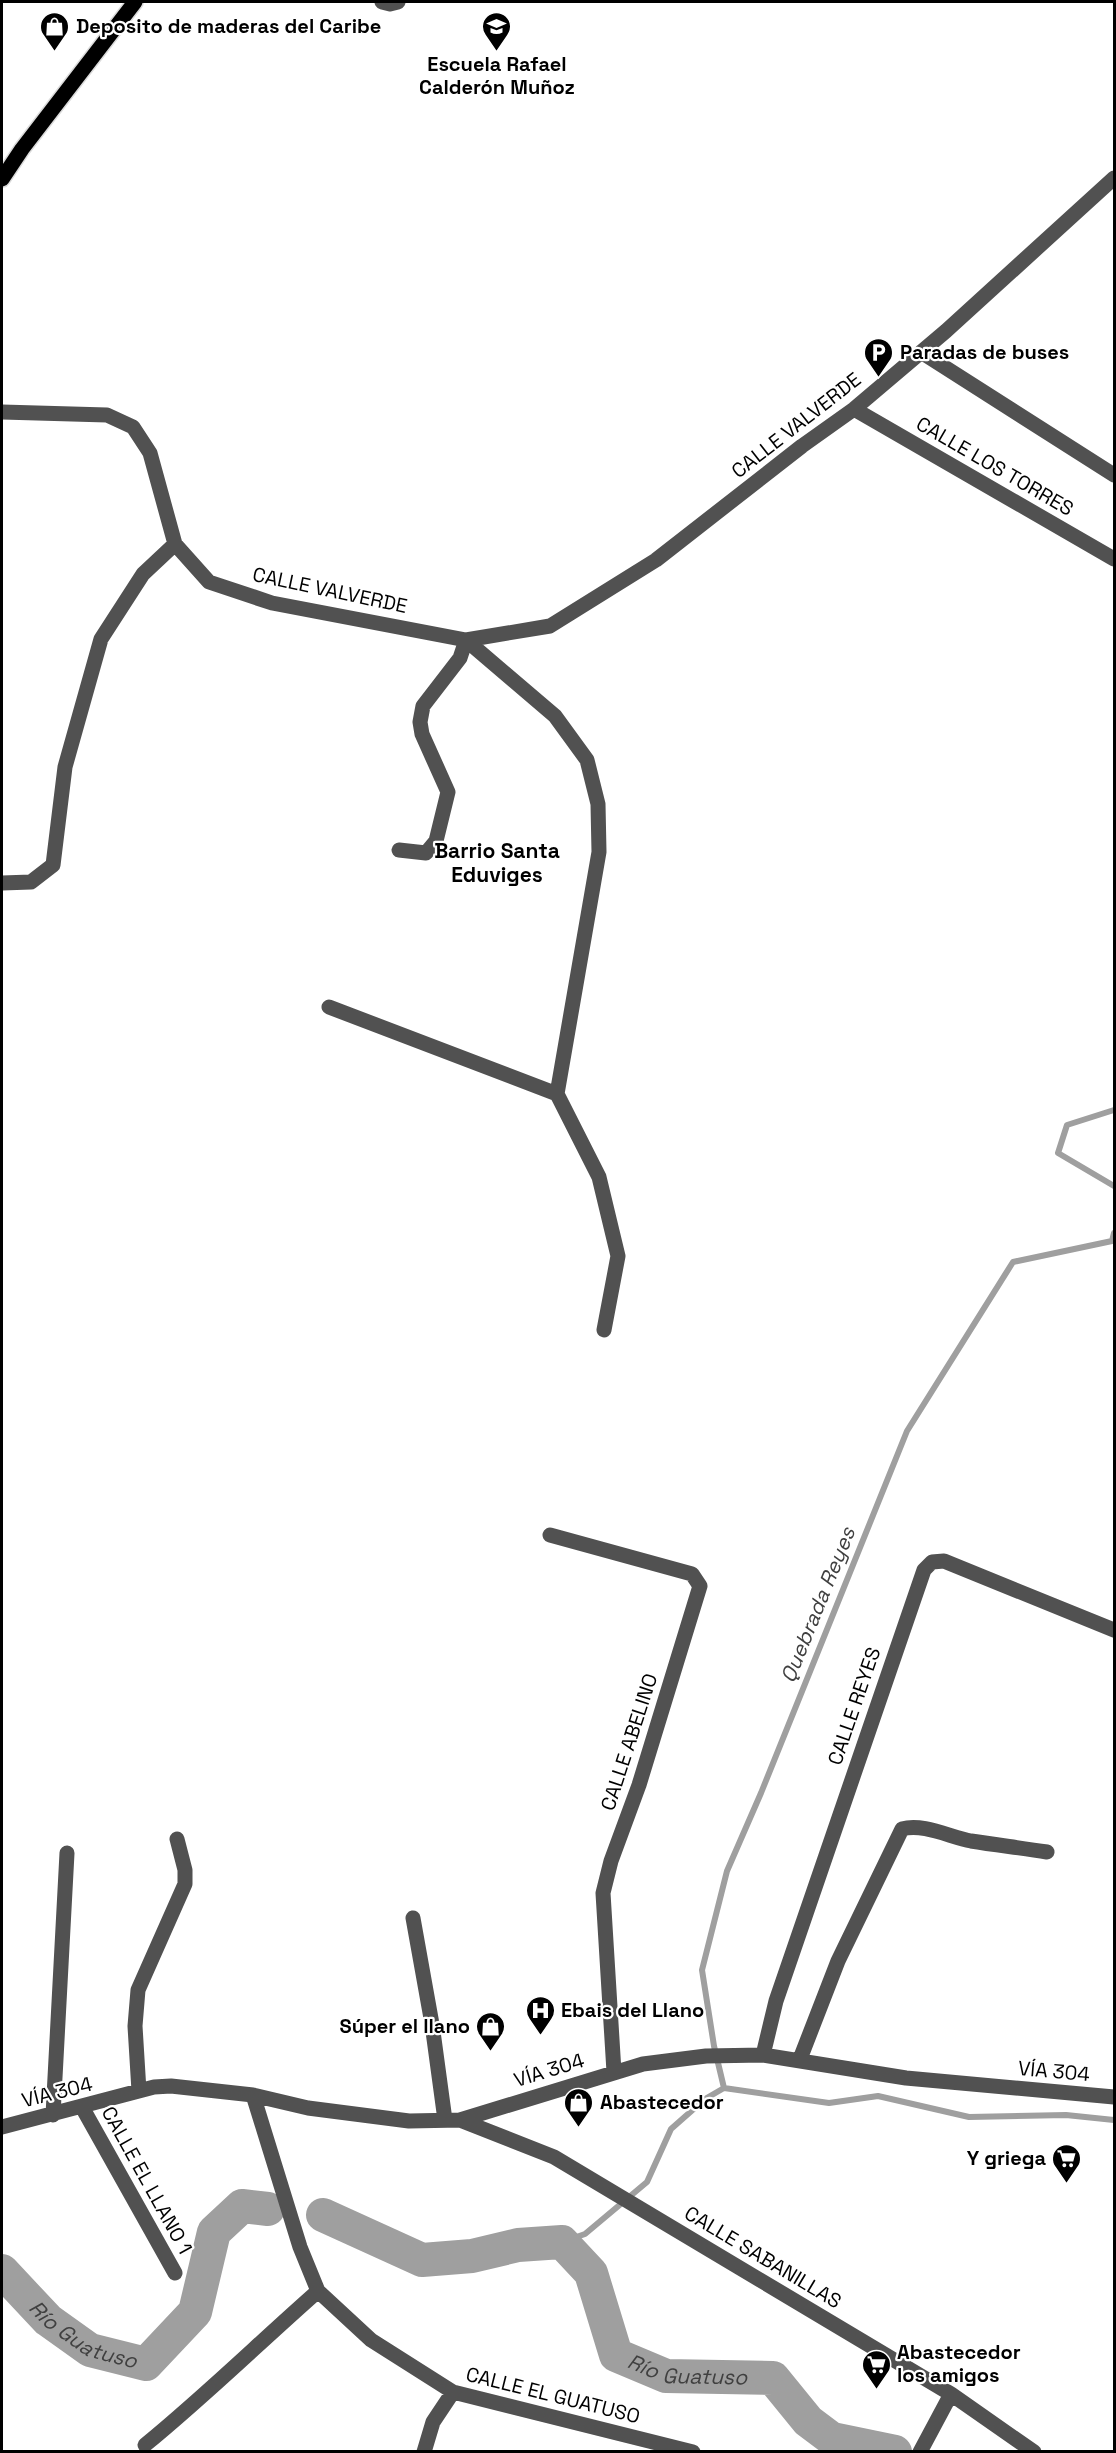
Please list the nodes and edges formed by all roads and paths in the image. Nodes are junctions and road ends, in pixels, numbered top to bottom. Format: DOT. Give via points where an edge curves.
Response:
graph roads {
  1 [pos="135,2"];
  2 [pos="382,2"];
  3 [pos="398,2"];
  4 [pos="2,178"];
  5 [pos="1114,178"];
  6 [pos="921,352"];
  7 [pos="854,410"];
  8 [pos="2,412"];
  9 [pos="1114,475"];
  10 [pos="175,544"];
  11 [pos="1114,559"];
  12 [pos="466,640"];
  13 [pos="399,850"];
  14 [pos="2,883"];
  15 [pos="329,1006"];
  16 [pos="557,1094"];
  17 [pos="604,1330"];
  18 [pos="550,1535"];
  19 [pos="1114,1630"];
  20 [pos="177,1839"];
  21 [pos="1047,1852"];
  22 [pos="67,1853"];
  23 [pos="413,1918"];
  24 [pos="763,2055"];
  25 [pos="800,2059"];
  26 [pos="614,2072"];
  27 [pos="139,2091"];
  28 [pos="253,2095"];
  29 [pos="1114,2097"];
  30 [pos="82,2107"];
  31 [pos="53,2115"];
  32 [pos="453,2120"];
  33 [pos="2,2127"];
  34 [pos="175,2273"];
  35 [pos="318,2291"];
  36 [pos="453,2392"];
  37 [pos="951,2394"];
  38 [pos="145,2445"];
  39 [pos="424,2451"];
  40 [pos="693,2451"];
  41 [pos="920,2451"];
  42 [pos="1034,2451"];
  1 -- 4 [label="main road"];
  2 -- 3 [label="street"];
  5 -- 6 [label="street, CALLE VALVERDE"];
  6 -- 7 [label="street, CALLE VALVERDE"];
  6 -- 9 [label="street"];
  7 -- 11 [label="street, CALLE LOS TORRES"];
  7 -- 12 [label="street, CALLE VALVERDE" via="656,560 550,626"];
  8 -- 10 [label="street, CALLE VALVERDE" via="107,415 133,427 150,453"];
  10 -- 12 [label="street, CALLE VALVERDE" via="208,582 272,603"];
  10 -- 14 [label="street" via="143,574 101,639 65,767 53,865 31,882"];
  12 -- 13 [label="street" via="460,658 420,713 422,734 448,792 436,841 426,853"];
  12 -- 16 [label="street" via="555,716 587,760 598,804 599,852"];
  15 -- 16 [label="street"];
  16 -- 17 [label="street" via="599,1178 618,1256"];
  18 -- 26 [label="street, CALLE ABELINO" via="692,1574 700,1586 603,1893"];
  19 -- 24 [label="street, CALLE REYES" via="944,1561 932,1562 924,1570 776,2001"];
  20 -- 27 [label="street" via="185,1884 138,1990 135,2026"];
  21 -- 25 [label="street" via="971,1841 918,1828 902,1829 838,1961"];
  22 -- 31 [label="street"];
  23 -- 32 [label="street"];
  24 -- 25 [label="street, VÍA 304"];
  24 -- 26 [label="street, VÍA 304" via="706,2056"];
  25 -- 29 [label="street, VÍA 304" via="906,2078"];
  26 -- 32 [label="street, VÍA 304"];
  27 -- 28 [label="street, VÍA 304" via="171,2086"];
  27 -- 30 [label="street, VÍA 304"];
  28 -- 32 [label="street, VÍA 304" via="308,2108 409,2121"];
  28 -- 35 [label="street, CALLE EL GUATUSO" via="300,2247"];
  30 -- 31 [label="street, VÍA 304"];
  30 -- 34 [label="street, CALLE EL LLANO 1"];
  31 -- 33 [label="street, VÍA 304"];
  32 -- 37 [label="street, CALLE SABANILLAS" via="554,2157"];
  35 -- 36 [label="street, CALLE EL GUATUSO" via="371,2340"];
  35 -- 38 [label="street"];
  36 -- 39 [label="street" via="434,2422"];
  36 -- 40 [label="street, CALLE EL GUATUSO"];
  37 -- 41 [label="street"];
  37 -- 42 [label="street, CALLE SABANILLAS"];
}
